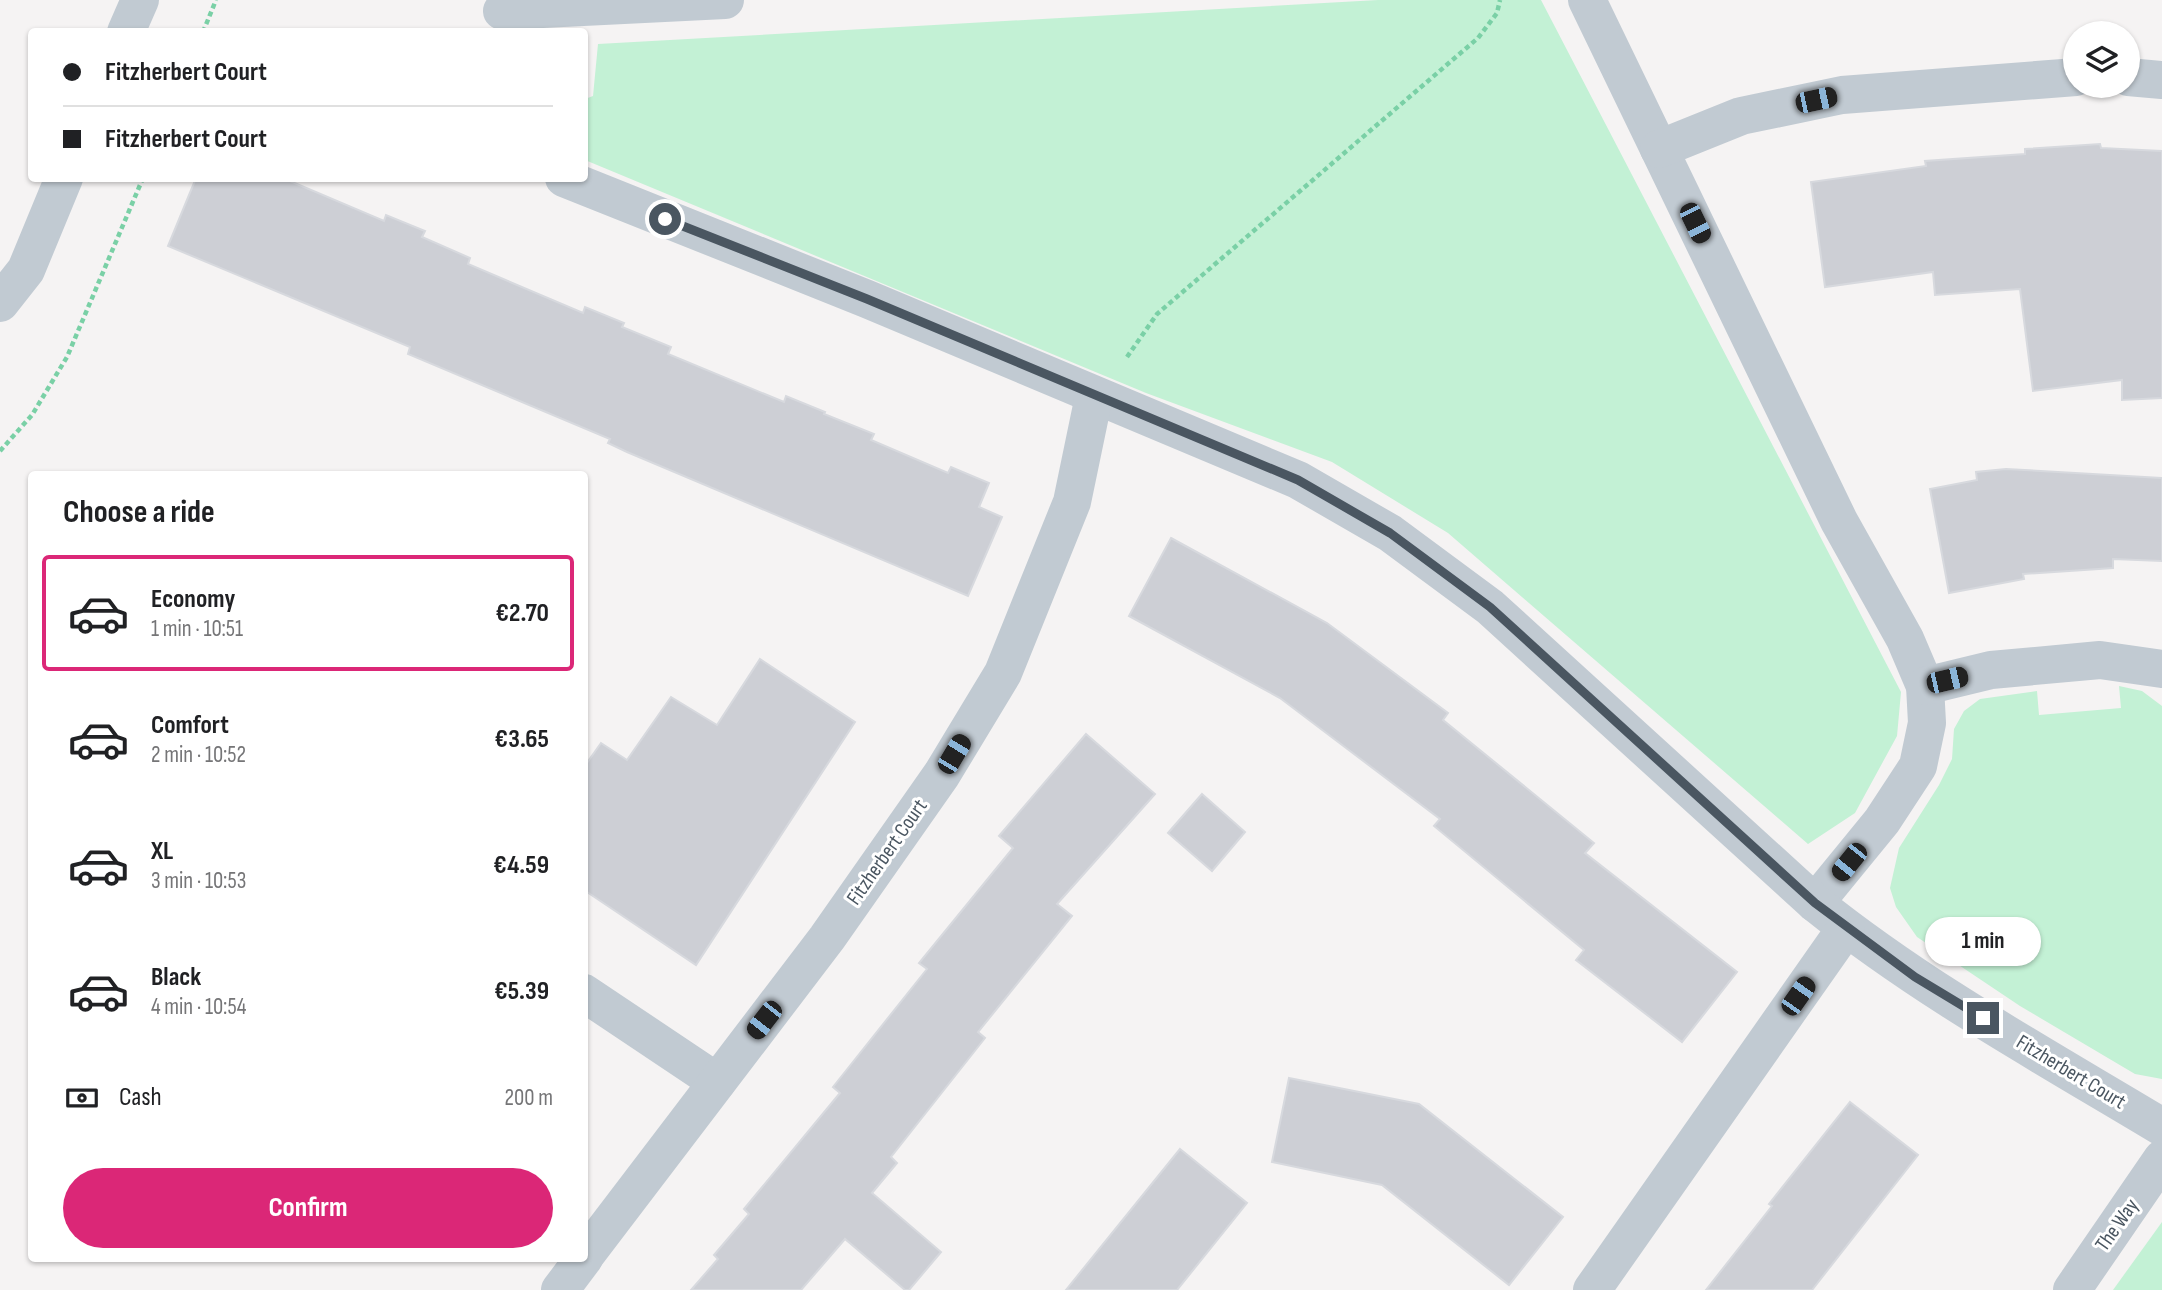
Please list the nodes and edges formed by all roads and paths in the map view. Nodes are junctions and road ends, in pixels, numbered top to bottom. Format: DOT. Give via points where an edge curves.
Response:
graph roads {
  1 [pos="140,0"];
  2 [pos="216,0"];
  3 [pos="725,0"];
  4 [pos="1500,0"];
  5 [pos="1587,0"];
  6 [pos="502,11"];
  7 [pos="128,28"];
  8 [pos="205,28"];
  9 [pos="2063,78"];
  10 [pos="2140,78"];
  11 [pos="2162,80"];
  12 [pos="1659,149"];
  13 [pos="62,182"];
  14 [pos="141,182"];
  15 [pos="574,182"];
  16 [pos="0,303"];
  17 [pos="1094,396"];
  18 [pos="0,451"];
  19 [pos="2162,669"];
  20 [pos="1925,686"];
  21 [pos="1815,903"];
  22 [pos="1846,928"];
  23 [pos="588,996"];
  24 [pos="718,1082"];
  25 [pos="2162,1127"];
  26 [pos="2162,1159"];
  27 [pos="588,1253"];
  28 [pos="581,1262"];
  29 [pos="560,1290"];
  30 [pos="1592,1290"];
  31 [pos="2072,1290"];
  1 -- 7 [label="street"];
  2 -- 8 [label="path"];
  3 -- 6 [label="street"];
  4 -- 17 [label="path" via="1497,13 1478,38 1157,314"];
  5 -- 12 [label="street"];
  9 -- 12 [label="street" via="1842,95 1741,117"];
  10 -- 11 [label="street"];
  12 -- 20 [label="street" via="1839,521 1905,639"];
  13 -- 16 [label="street" via="26,270"];
  14 -- 18 [label="path" via="67,357 32,415"];
  15 -- 17 [label="street, Fitzherbert Court"];
  17 -- 21 [label="street, Fitzherbert Court" via="1298,480 1390,533 1490,607"];
  17 -- 24 [label="street, Fitzherbert Court" via="1072,502 1003,673 934,785"];
  19 -- 20 [label="street" via="2100,660 1991,670"];
  20 -- 21 [label="street" via="1927,723 1918,766 1882,821"];
  21 -- 22 [label="street, Fitzherbert Court"];
  22 -- 25 [label="street, Fitzherbert Court" via="1915,977"];
  22 -- 30 [label="street"];
  23 -- 24 [label="street"];
  24 -- 27 [label="street, Fitzherbert Court"];
  26 -- 31 [label="street, The Way"];
  28 -- 29 [label="street, Fitzherbert Court"];
}
